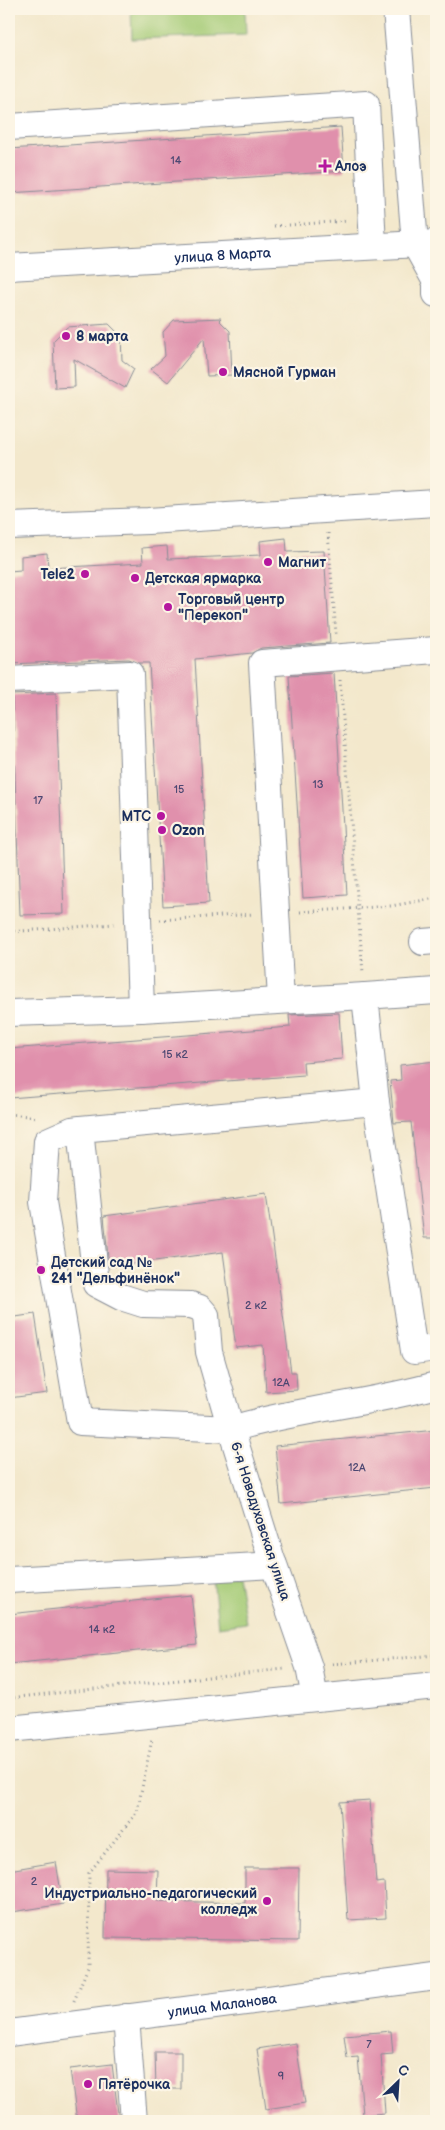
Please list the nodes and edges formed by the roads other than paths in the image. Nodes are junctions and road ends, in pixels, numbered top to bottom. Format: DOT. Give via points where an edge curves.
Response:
graph roads {
  1 [pos="396,9"];
  2 [pos="9,127"];
  3 [pos="426,243"];
  4 [pos="373,246"];
  5 [pos="9,267"];
  6 [pos="436,294"];
  7 [pos="436,503"];
  8 [pos="9,526"];
  9 [pos="436,650"];
  10 [pos="9,680"];
  11 [pos="436,991"];
  12 [pos="365,996"];
  13 [pos="281,1000"];
  14 [pos="141,1009"];
  15 [pos="9,1013"];
  16 [pos="376,1102"];
  17 [pos="80,1129"];
  18 [pos="436,1348"];
  19 [pos="436,1385"];
  20 [pos="232,1429"];
  21 [pos="274,1565"];
  22 [pos="9,1580"];
  23 [pos="436,1686"];
  24 [pos="315,1698"];
  25 [pos="9,1729"];
  26 [pos="436,1977"];
  27 [pos="126,2017"];
  28 [pos="9,2033"];
  29 [pos="134,2121"];
  1 -- 3 [label="street"];
  2 -- 4 [label="street" via="366,104"];
  3 -- 4 [label="street, улица 8 Марта"];
  3 -- 6 [label="street"];
  4 -- 5 [label="street, улица 8 Марта"];
  7 -- 8 [label="street"];
  9 -- 13 [label="street" via="262,663"];
  10 -- 14 [label="street" via="130,674"];
  11 -- 12 [label="street"];
  12 -- 13 [label="street"];
  12 -- 16 [label="street"];
  13 -- 14 [label="street"];
  14 -- 15 [label="street"];
  16 -- 17 [label="street"];
  16 -- 18 [label="street" via="414,1351"];
  17 -- 20 [label="street" via="96,1284 143,1304 200,1308 206,1315 209,1352"];
  17 -- 20 [label="street" via="47,1141 43,1202 80,1422"];
  19 -- 20 [label="street, 6-я Новодуховская улица"];
  20 -- 21 [label="street, 6-я Новодуховская улица"];
  21 -- 22 [label="street"];
  21 -- 24 [label="street, 6-я Новодуховская улица" via="309,1666"];
  23 -- 24 [label="street"];
  24 -- 25 [label="street"];
  26 -- 27 [label="street, улица Маланова"];
  27 -- 28 [label="street, улица Маланова"];
  27 -- 29 [label="street"];
}
